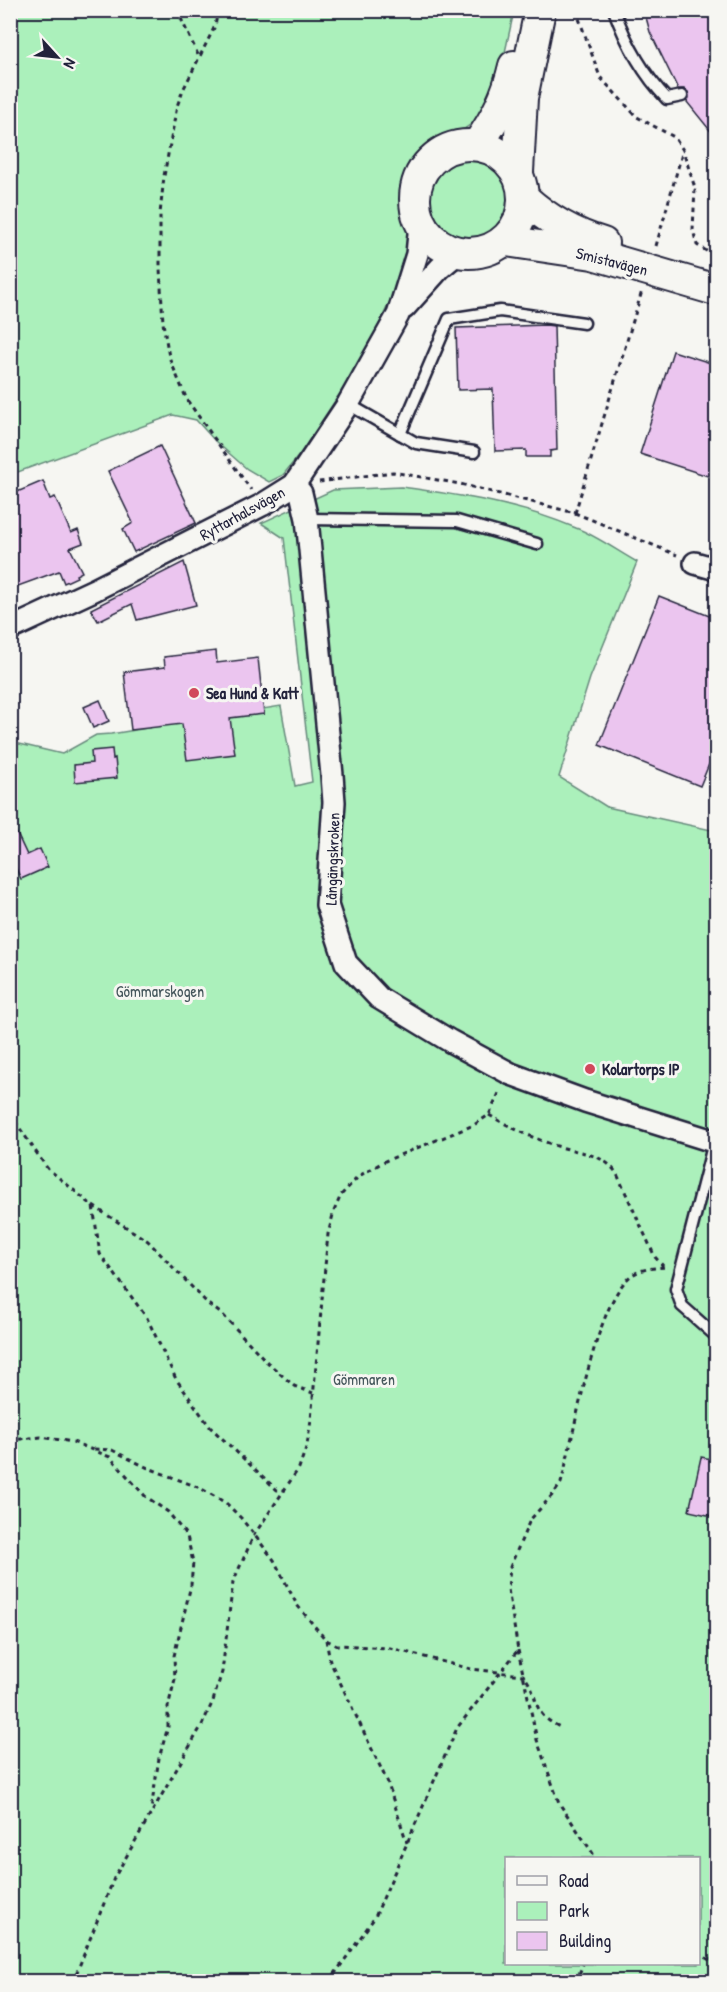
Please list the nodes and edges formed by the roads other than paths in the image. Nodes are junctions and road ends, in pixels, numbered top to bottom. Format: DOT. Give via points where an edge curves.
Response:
graph roads {
  1 [pos="527,10"];
  2 [pos="540,10"];
  3 [pos="614,10"];
  4 [pos="682,96"];
  5 [pos="478,144"];
  6 [pos="522,185"];
  7 [pos="420,224"];
  8 [pos="506,241"];
  9 [pos="459,252"];
  10 [pos="717,275"];
  11 [pos="717,290"];
  12 [pos="398,315"];
  13 [pos="584,323"];
  14 [pos="348,404"];
  15 [pos="400,434"];
  16 [pos="474,452"];
  17 [pos="294,485"];
  18 [pos="307,519"];
  19 [pos="537,544"];
  20 [pos="694,563"];
  21 [pos="717,569"];
  22 [pos="10,629"];
  23 [pos="715,1142"];
  24 [pos="717,1336"];
  1 -- 5 [label="street" via="507,93"];
  2 -- 6 [label="street" via="522,98"];
  3 -- 4 [label="lane" via="651,82 667,99"];
  5 -- 6 [label="street" via="501,156"];
  5 -- 7 [label="street" via="454,145 436,154 420,175 415,194"];
  6 -- 8 [label="street" via="518,221"];
  6 -- 10 [label="street, Smistavägen" via="542,215 569,231"];
  7 -- 9 [label="street" via="432,237"];
  7 -- 12 [label="street, Ryttarhalsvägen" via="417,255"];
  8 -- 9 [label="street" via="497,248 473,254"];
  8 -- 11 [label="street, Smistavägen" via="593,254"];
  9 -- 12 [label="street, Ryttarhalsvägen"];
  12 -- 14 [label="street, Ryttarhalsvägen"];
  13 -- 15 [label="lane" via="500,311 449,319"];
  14 -- 15 [label="lane"];
  14 -- 17 [label="street, Ryttarhalsvägen"];
  15 -- 16 [label="lane" via="416,442"];
  17 -- 18 [label="street, Långängskroken" via="301,493"];
  17 -- 22 [label="street, Ryttarhalsvägen" via="262,505"];
  18 -- 19 [label="lane" via="457,521"];
  18 -- 23 [label="street, Långängskroken" via="334,802 327,905 346,963 379,998 511,1074"];
  20 -- 21 [label="street"];
  23 -- 24 [label="lane" via="676,1289 682,1306"];
}
